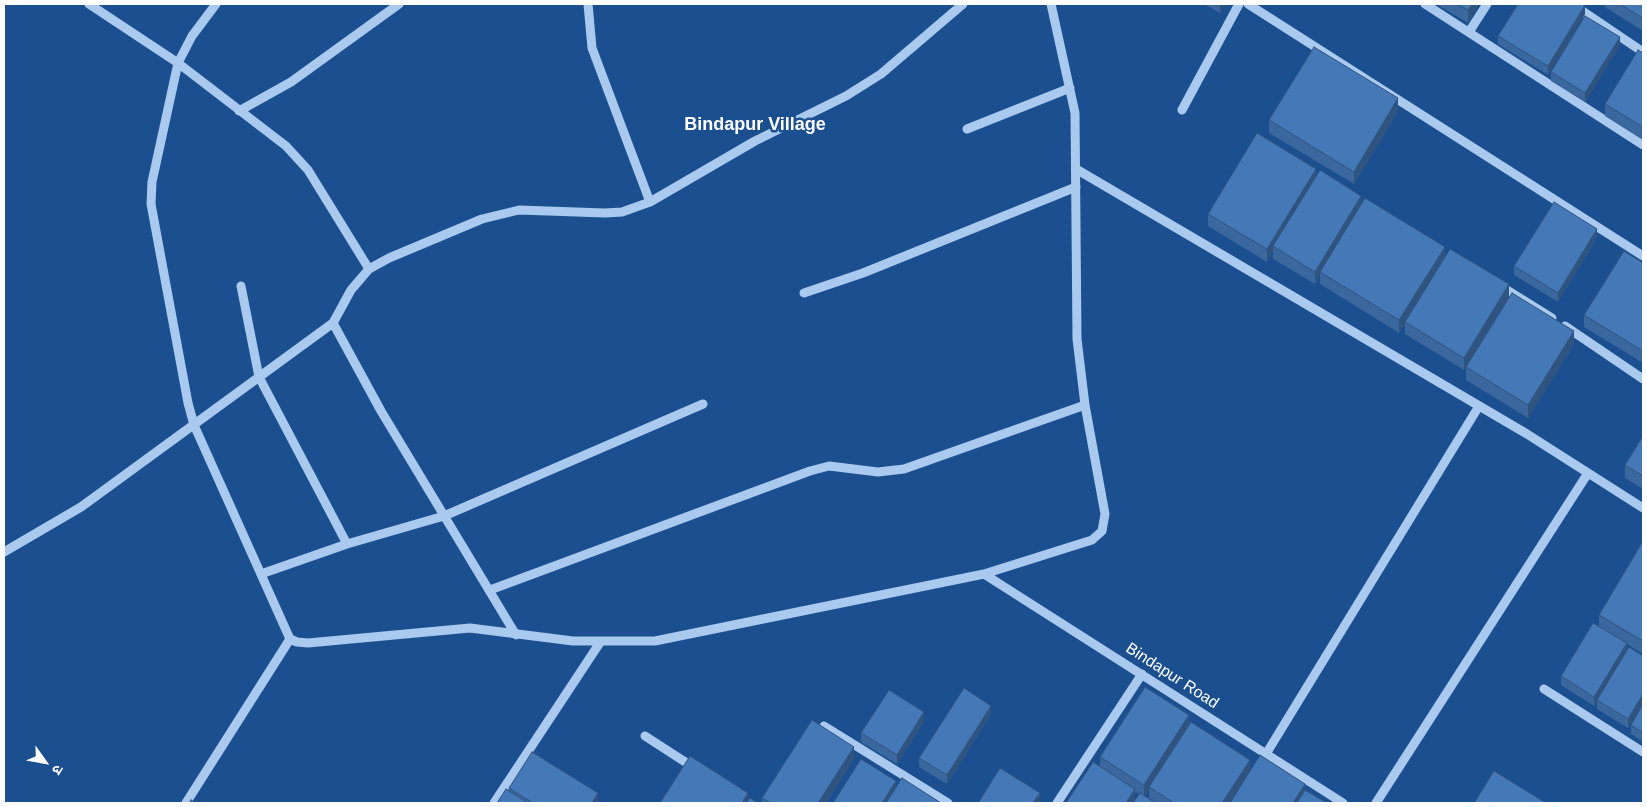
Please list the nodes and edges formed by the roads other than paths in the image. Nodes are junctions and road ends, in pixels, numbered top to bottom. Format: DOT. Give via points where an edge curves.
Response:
graph roads {
  1 [pos="89,4"];
  2 [pos="216,4"];
  3 [pos="399,4"];
  4 [pos="588,4"];
  5 [pos="962,4"];
  6 [pos="1051,4"];
  7 [pos="1239,4"];
  8 [pos="1248,4"];
  9 [pos="1425,4"];
  10 [pos="1487,4"];
  11 [pos="1572,4"];
  12 [pos="1469,32"];
  13 [pos="1643,52"];
  14 [pos="178,63"];
  15 [pos="1070,88"];
  16 [pos="1182,110"];
  17 [pos="239,111"];
  18 [pos="967,129"];
  19 [pos="1643,145"];
  20 [pos="1076,169"];
  21 [pos="1076,187"];
  22 [pos="650,202"];
  23 [pos="1643,256"];
  24 [pos="369,269"];
  25 [pos="1492,280"];
  26 [pos="241,286"];
  27 [pos="804,293"];
  28 [pos="333,323"];
  29 [pos="259,377"];
  30 [pos="1643,379"];
  31 [pos="703,404"];
  32 [pos="1085,406"];
  33 [pos="1479,406"];
  34 [pos="194,425"];
  35 [pos="1588,473"];
  36 [pos="1643,508"];
  37 [pos="444,516"];
  38 [pos="347,544"];
  39 [pos="4,552"];
  40 [pos="261,574"];
  41 [pos="984,574"];
  42 [pos="490,590"];
  43 [pos="516,635"];
  44 [pos="290,639"];
  45 [pos="601,641"];
  46 [pos="1142,674"];
  47 [pos="1544,689"];
  48 [pos="824,726"];
  49 [pos="645,736"];
  50 [pos="1643,752"];
  51 [pos="1266,754"];
  52 [pos="701,772"];
  53 [pos="186,803"];
  54 [pos="494,803"];
  55 [pos="948,803"];
  56 [pos="1058,803"];
  57 [pos="1343,803"];
  58 [pos="1376,803"];
  1 -- 14 [label="street"];
  2 -- 14 [label="street" via="192,36"];
  3 -- 17 [label="street" via="290,82"];
  4 -- 22 [label="street" via="592,48"];
  5 -- 22 [label="street" via="881,74 853,92 755,141"];
  6 -- 15 [label="street"];
  7 -- 16 [label="street"];
  8 -- 23 [label="street"];
  9 -- 12 [label="street"];
  10 -- 12 [label="street"];
  11 -- 13 [label="street"];
  12 -- 19 [label="street"];
  14 -- 17 [label="street"];
  14 -- 34 [label="street" via="150,204"];
  15 -- 18 [label="street"];
  15 -- 20 [label="street" via="1075,113"];
  17 -- 24 [label="street" via="286,146 308,170"];
  20 -- 21 [label="street"];
  20 -- 33 [label="street"];
  21 -- 27 [label="street" via="863,273"];
  21 -- 32 [label="street" via="1077,339"];
  22 -- 24 [label="street" via="605,214 519,210 482,219"];
  24 -- 28 [label="street" via="351,290"];
  25 -- 30 [label="street"];
  26 -- 29 [label="street"];
  28 -- 29 [label="street"];
  28 -- 37 [label="street"];
  29 -- 34 [label="street"];
  29 -- 38 [label="street"];
  31 -- 37 [label="street"];
  32 -- 41 [label="street" via="1105,514 1102,531 1092,540"];
  32 -- 42 [label="street" via="904,470 878,472 829,466 810,471"];
  33 -- 35 [label="street"];
  33 -- 51 [label="street"];
  34 -- 39 [label="street" via="81,507"];
  34 -- 40 [label="street"];
  35 -- 36 [label="street"];
  35 -- 58 [label="street"];
  37 -- 38 [label="street"];
  37 -- 42 [label="street"];
  38 -- 40 [label="street"];
  40 -- 44 [label="street"];
  41 -- 45 [label="street" via="655,640"];
  41 -- 46 [label="street, Bindapur Road"];
  42 -- 43 [label="street"];
  43 -- 44 [label="street" via="470,628 308,643"];
  43 -- 45 [label="street"];
  44 -- 53 [label="street"];
  45 -- 54 [label="street"];
  46 -- 51 [label="street, Bindapur Road"];
  46 -- 56 [label="street" via="1087,766"];
  47 -- 50 [label="street"];
  48 -- 55 [label="street"];
  49 -- 52 [label="street"];
  51 -- 57 [label="street, Bindapur Road"];
}
